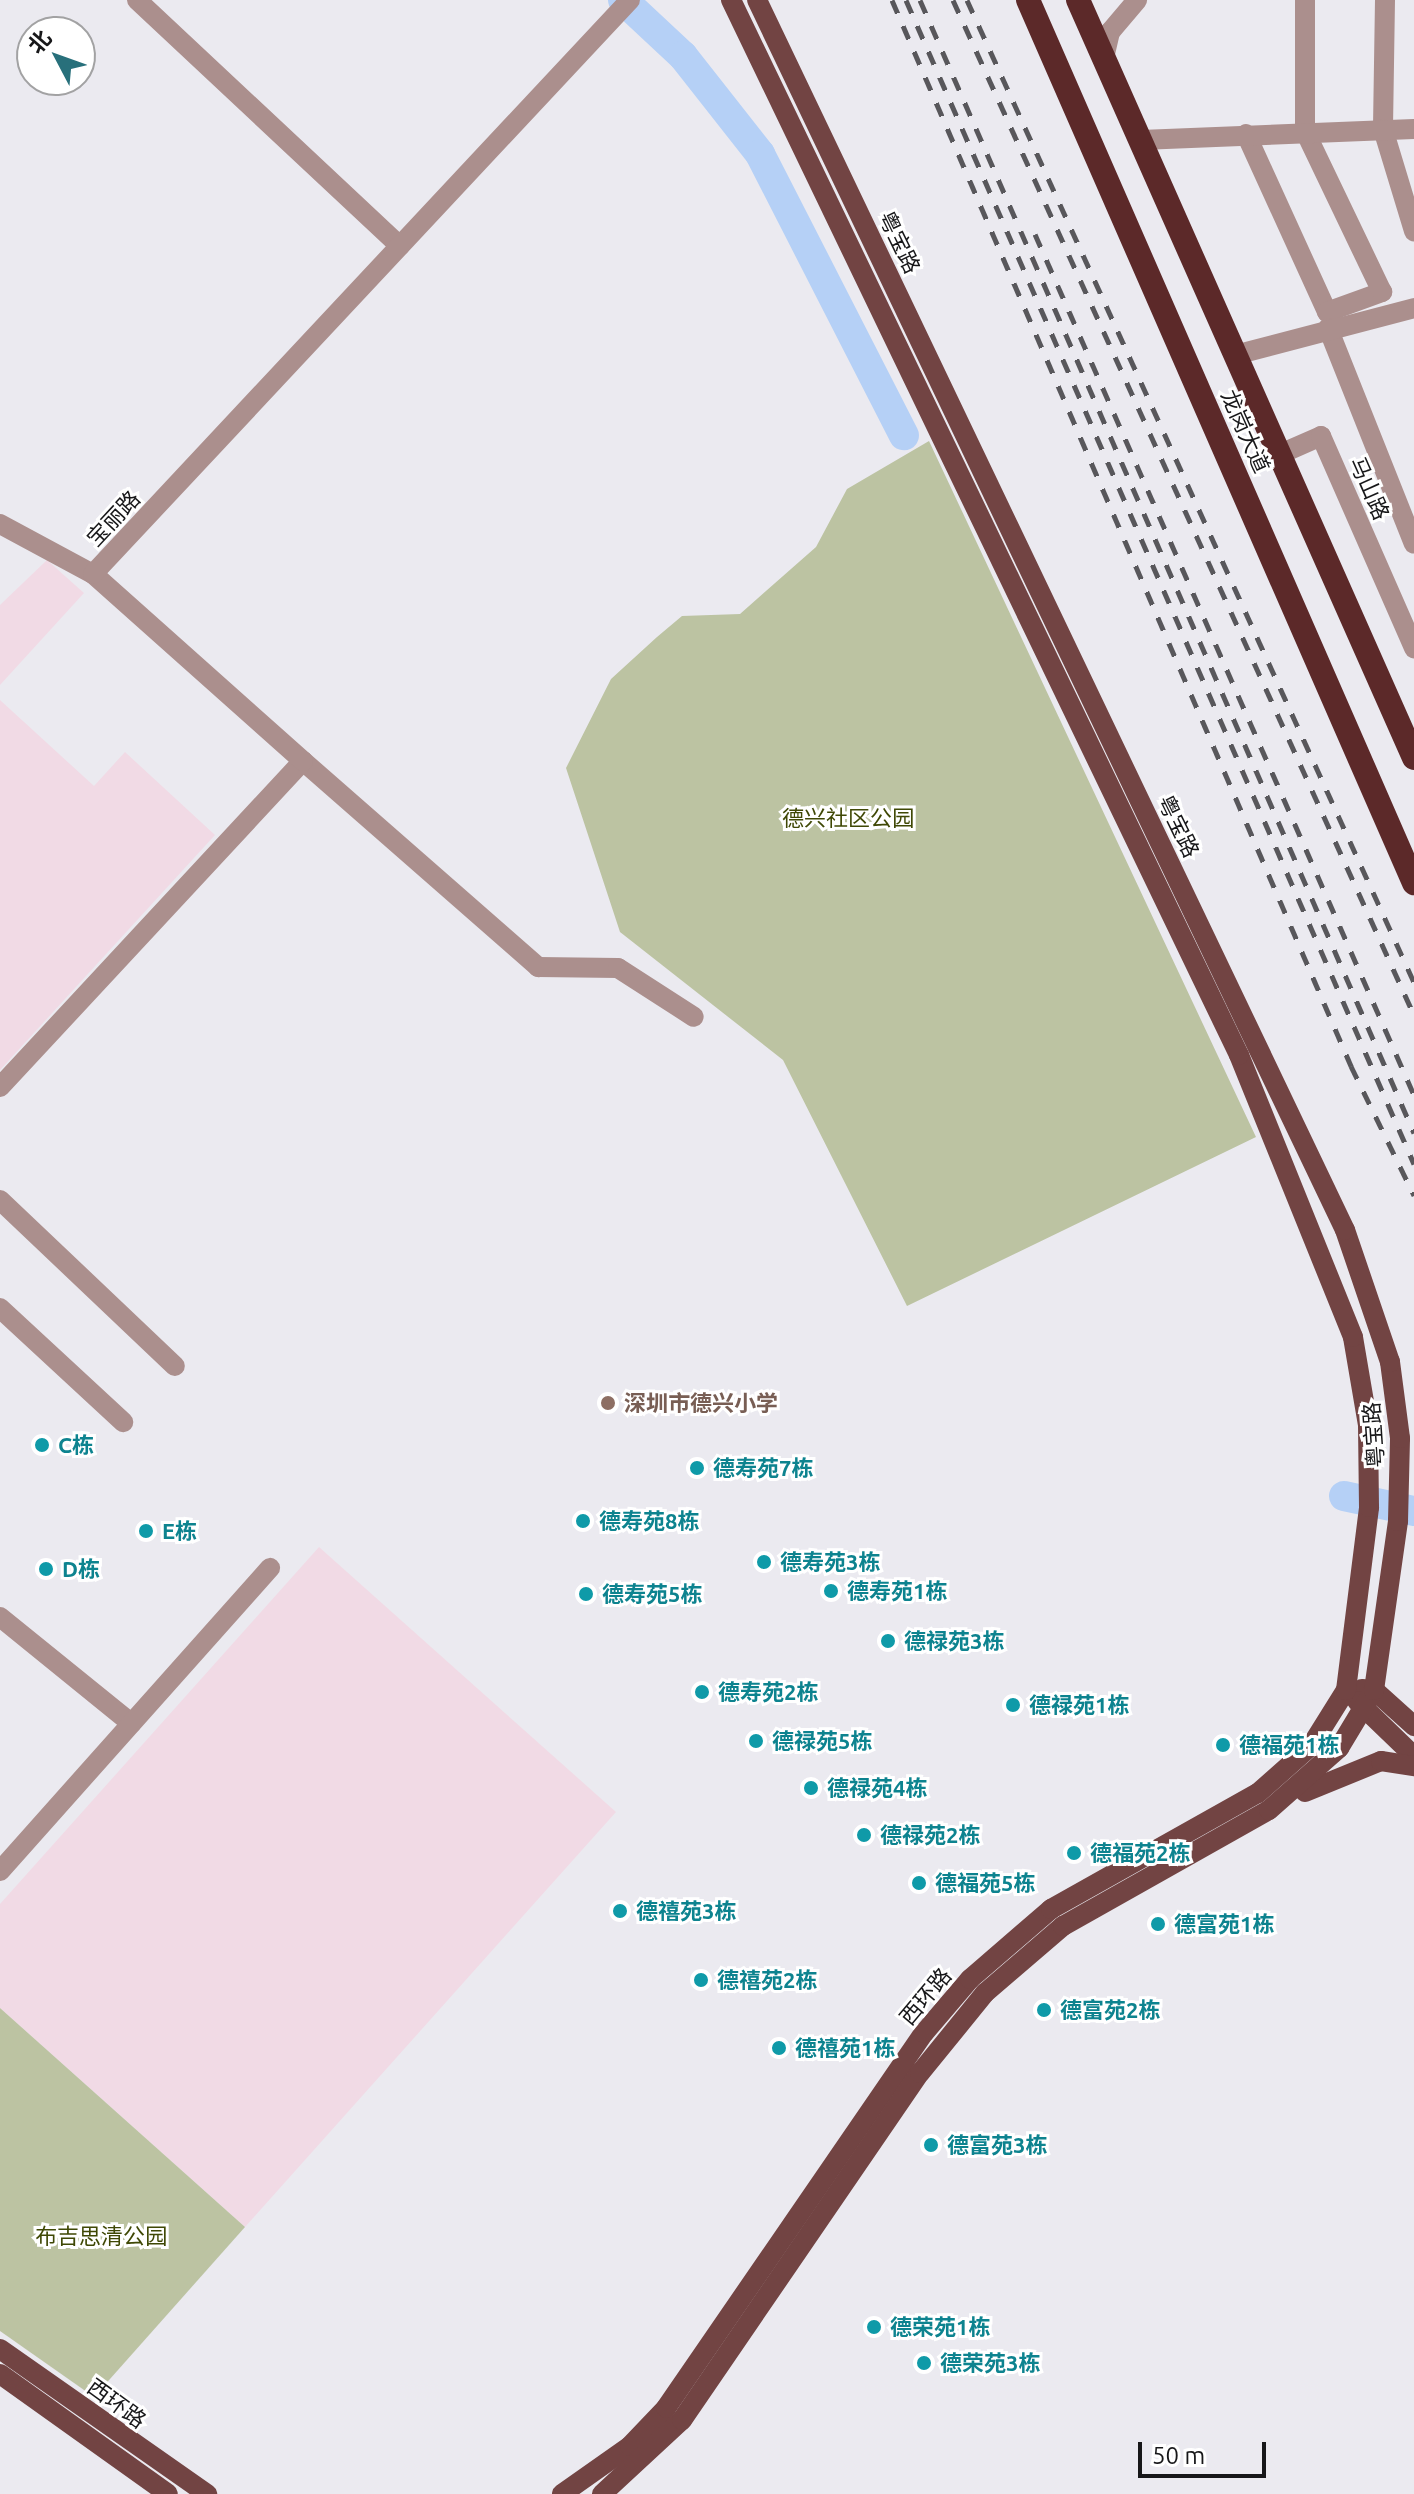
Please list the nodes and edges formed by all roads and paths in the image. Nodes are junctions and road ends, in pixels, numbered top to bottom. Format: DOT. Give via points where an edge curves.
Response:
graph roads {
  1 [pos="137,0"];
  2 [pos="630,0"];
  3 [pos="731,0"];
  4 [pos="757,0"];
  5 [pos="1028,0"];
  6 [pos="1078,0"];
  7 [pos="1137,0"];
  8 [pos="1305,0"];
  9 [pos="1385,0"];
  10 [pos="1104,58"];
  11 [pos="1383,129"];
  12 [pos="1414,129"];
  13 [pos="1305,131"];
  14 [pos="1246,134"];
  15 [pos="1141,140"];
  16 [pos="1414,231"];
  17 [pos="400,246"];
  18 [pos="1414,308"];
  19 [pos="1328,328"];
  20 [pos="1235,355"];
  21 [pos="1278,455"];
  22 [pos="0,524"];
  23 [pos="1414,544"];
  24 [pos="93,574"];
  25 [pos="1414,648"];
  26 [pos="1414,758"];
  27 [pos="303,761"];
  28 [pos="1414,883"];
  29 [pos="694,1017"];
  30 [pos="0,1087"];
  31 [pos="0,1200"];
  32 [pos="0,1308"];
  33 [pos="175,1366"];
  34 [pos="123,1422"];
  35 [pos="270,1568"];
  36 [pos="0,1617"];
  37 [pos="1346,1690"];
  38 [pos="1374,1690"];
  39 [pos="1366,1709"];
  40 [pos="131,1723"];
  41 [pos="1414,1726"];
  42 [pos="1414,1756"];
  43 [pos="1414,1766"];
  44 [pos="1269,1810"];
  45 [pos="0,1871"];
  46 [pos="0,2349"];
  47 [pos="0,2374"];
  48 [pos="168,2494"];
  49 [pos="207,2494"];
  50 [pos="562,2494"];
  51 [pos="602,2494"];
  1 -- 17 [label="street"];
  2 -- 17 [label="street, 宝丽路"];
  3 -- 37 [label="main road, 粤宝路" via="1239,1055 1353,1337 1369,1477"];
  4 -- 38 [label="main road, 粤宝路" via="1345,1230 1387,1350 1399,1473 1394,1562"];
  5 -- 28 [label="highway, 龙岗大道"];
  6 -- 10 [label="highway, 龙岗大道"];
  7 -- 10 [label="street" via="1110,32"];
  8 -- 13 [label="street"];
  9 -- 11 [label="street"];
  10 -- 15 [label="highway, 龙岗大道"];
  11 -- 12 [label="street"];
  11 -- 13 [label="street"];
  11 -- 16 [label="street"];
  13 -- 14 [label="street"];
  13 -- 14 [label="street" via="1382,292 1327,312"];
  14 -- 15 [label="street"];
  15 -- 20 [label="highway, 龙岗大道"];
  17 -- 24 [label="street, 宝丽路"];
  18 -- 19 [label="street"];
  19 -- 20 [label="street"];
  19 -- 23 [label="street"];
  20 -- 21 [label="highway, 龙岗大道"];
  21 -- 25 [label="street, 马山路" via="1321,436"];
  21 -- 26 [label="highway, 龙岗大道"];
  22 -- 24 [label="street"];
  24 -- 27 [label="street, 宝丽路"];
  27 -- 29 [label="street, 宝丽路" via="538,967 618,968"];
  27 -- 30 [label="street"];
  31 -- 33 [label="street"];
  32 -- 34 [label="street"];
  35 -- 40 [label="street"];
  36 -- 40 [label="street"];
  37 -- 38 [label="main road"];
  37 -- 39 [label="main road"];
  37 -- 50 [label="main road, 西环路" via="1311,1746 1277,1779 1080,1889 970,1979 910,2052 666,2408 630,2446"];
  38 -- 39 [label="main road, 粤宝路"];
  38 -- 41 [label="main road"];
  39 -- 42 [label="main road"];
  39 -- 44 [label="main road, 西环路" via="1324,1766"];
  40 -- 45 [label="street"];
  43 -- 44 [label="main road" via="1367,1765"];
  44 -- 51 [label="main road, 西环路" via="1091,1907 985,1993 920,2073 682,2420"];
  46 -- 49 [label="main road, 西环路"];
  47 -- 48 [label="main road, 西环路"];
}
